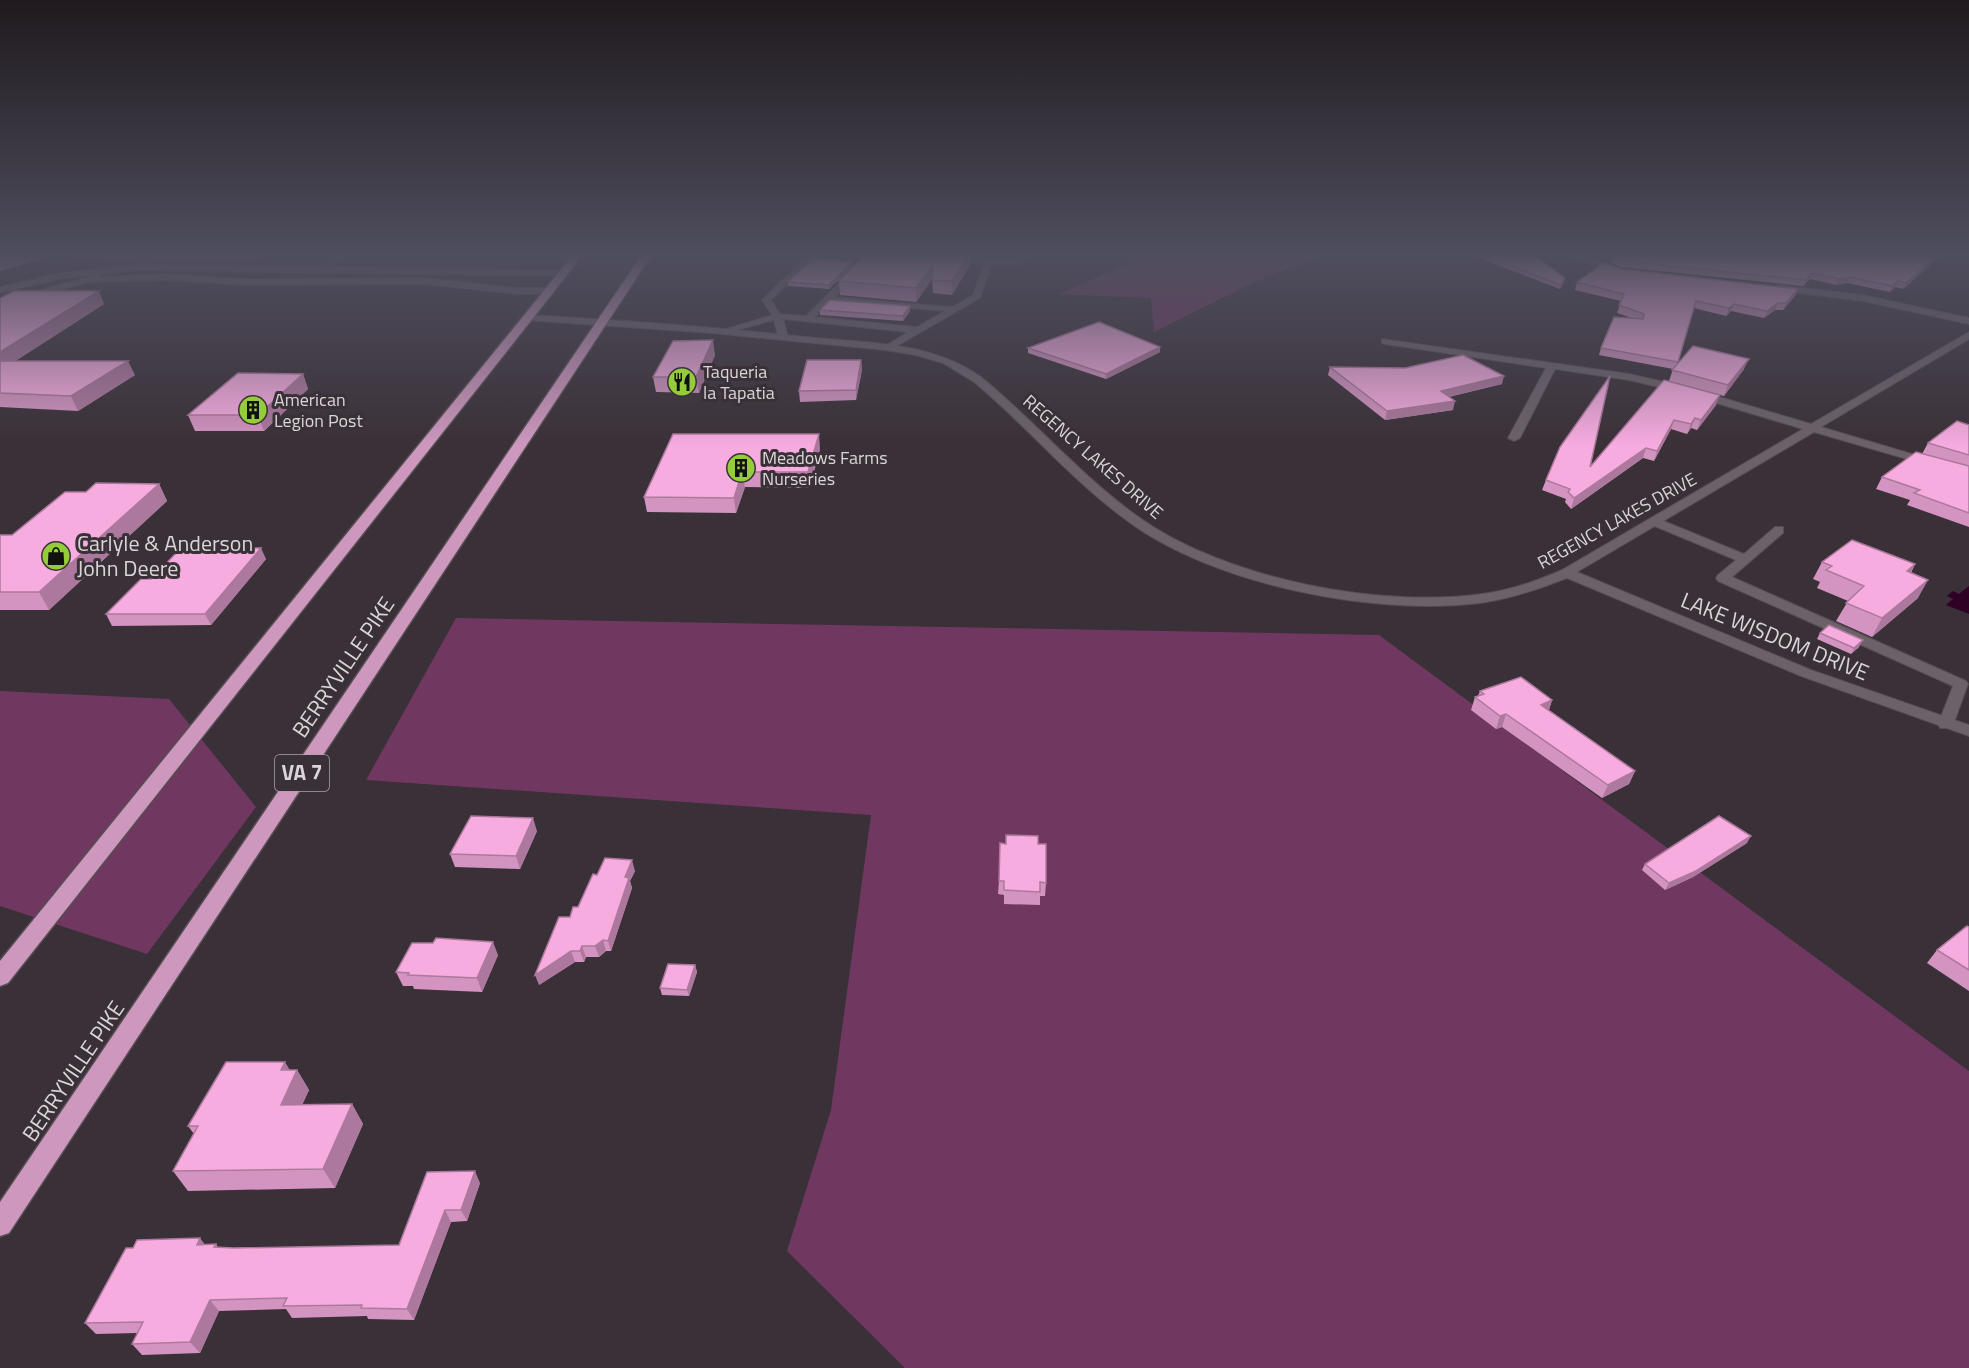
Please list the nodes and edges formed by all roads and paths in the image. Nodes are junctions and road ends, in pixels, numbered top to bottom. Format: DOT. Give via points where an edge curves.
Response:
graph roads {
  1 [pos="527,320"];
  2 [pos="573,320"];
  3 [pos="765,320"];
  4 [pos="778,320"];
  5 [pos="817,320"];
  6 [pos="937,320"];
  7 [pos="601,321"];
  8 [pos="920,330"];
  9 [pos="726,332"];
  10 [pos="1969,335"];
  11 [pos="783,337"];
  12 [pos="1384,340"];
  13 [pos="887,348"];
  14 [pos="1552,366"];
  15 [pos="1815,428"];
  16 [pos="1514,438"];
  17 [pos="1936,464"];
  18 [pos="1656,522"];
  19 [pos="1779,530"];
  20 [pos="1745,559"];
  21 [pos="1568,573"];
  22 [pos="1946,724"];
  23 [pos="1969,731"];
  24 [pos="0,977"];
  25 [pos="0,1224"];
  1 -- 24 [label="highway"];
  2 -- 7 [label="street, REGENCY LAKES DRIVE"];
  3 -- 9 [label="street"];
  4 -- 11 [label="street"];
  5 -- 8 [label="street"];
  6 -- 8 [label="street"];
  7 -- 9 [label="street, REGENCY LAKES DRIVE"];
  7 -- 25 [label="highway, BERRYVILLE PIKE / VA 7"];
  8 -- 13 [label="street"];
  9 -- 11 [label="street, REGENCY LAKES DRIVE"];
  10 -- 15 [label="street, REGENCY LAKES DRIVE"];
  11 -- 13 [label="street, REGENCY LAKES DRIVE"];
  12 -- 14 [label="street"];
  13 -- 21 [label="street, REGENCY LAKES DRIVE" via="945,360 968,372 1131,518 1199,557 1336,593 1431,602 1505,595"];
  14 -- 15 [label="street" via="1678,388"];
  14 -- 16 [label="street"];
  15 -- 17 [label="street"];
  15 -- 18 [label="street, REGENCY LAKES DRIVE"];
  18 -- 20 [label="street"];
  18 -- 21 [label="street, REGENCY LAKES DRIVE"];
  19 -- 20 [label="street"];
  20 -- 22 [label="street" via="1723,578 1961,684"];
  21 -- 22 [label="street, LAKE WISDOM DRIVE" via="1796,669"];
  22 -- 23 [label="street, LAKE WISDOM DRIVE"];
}
